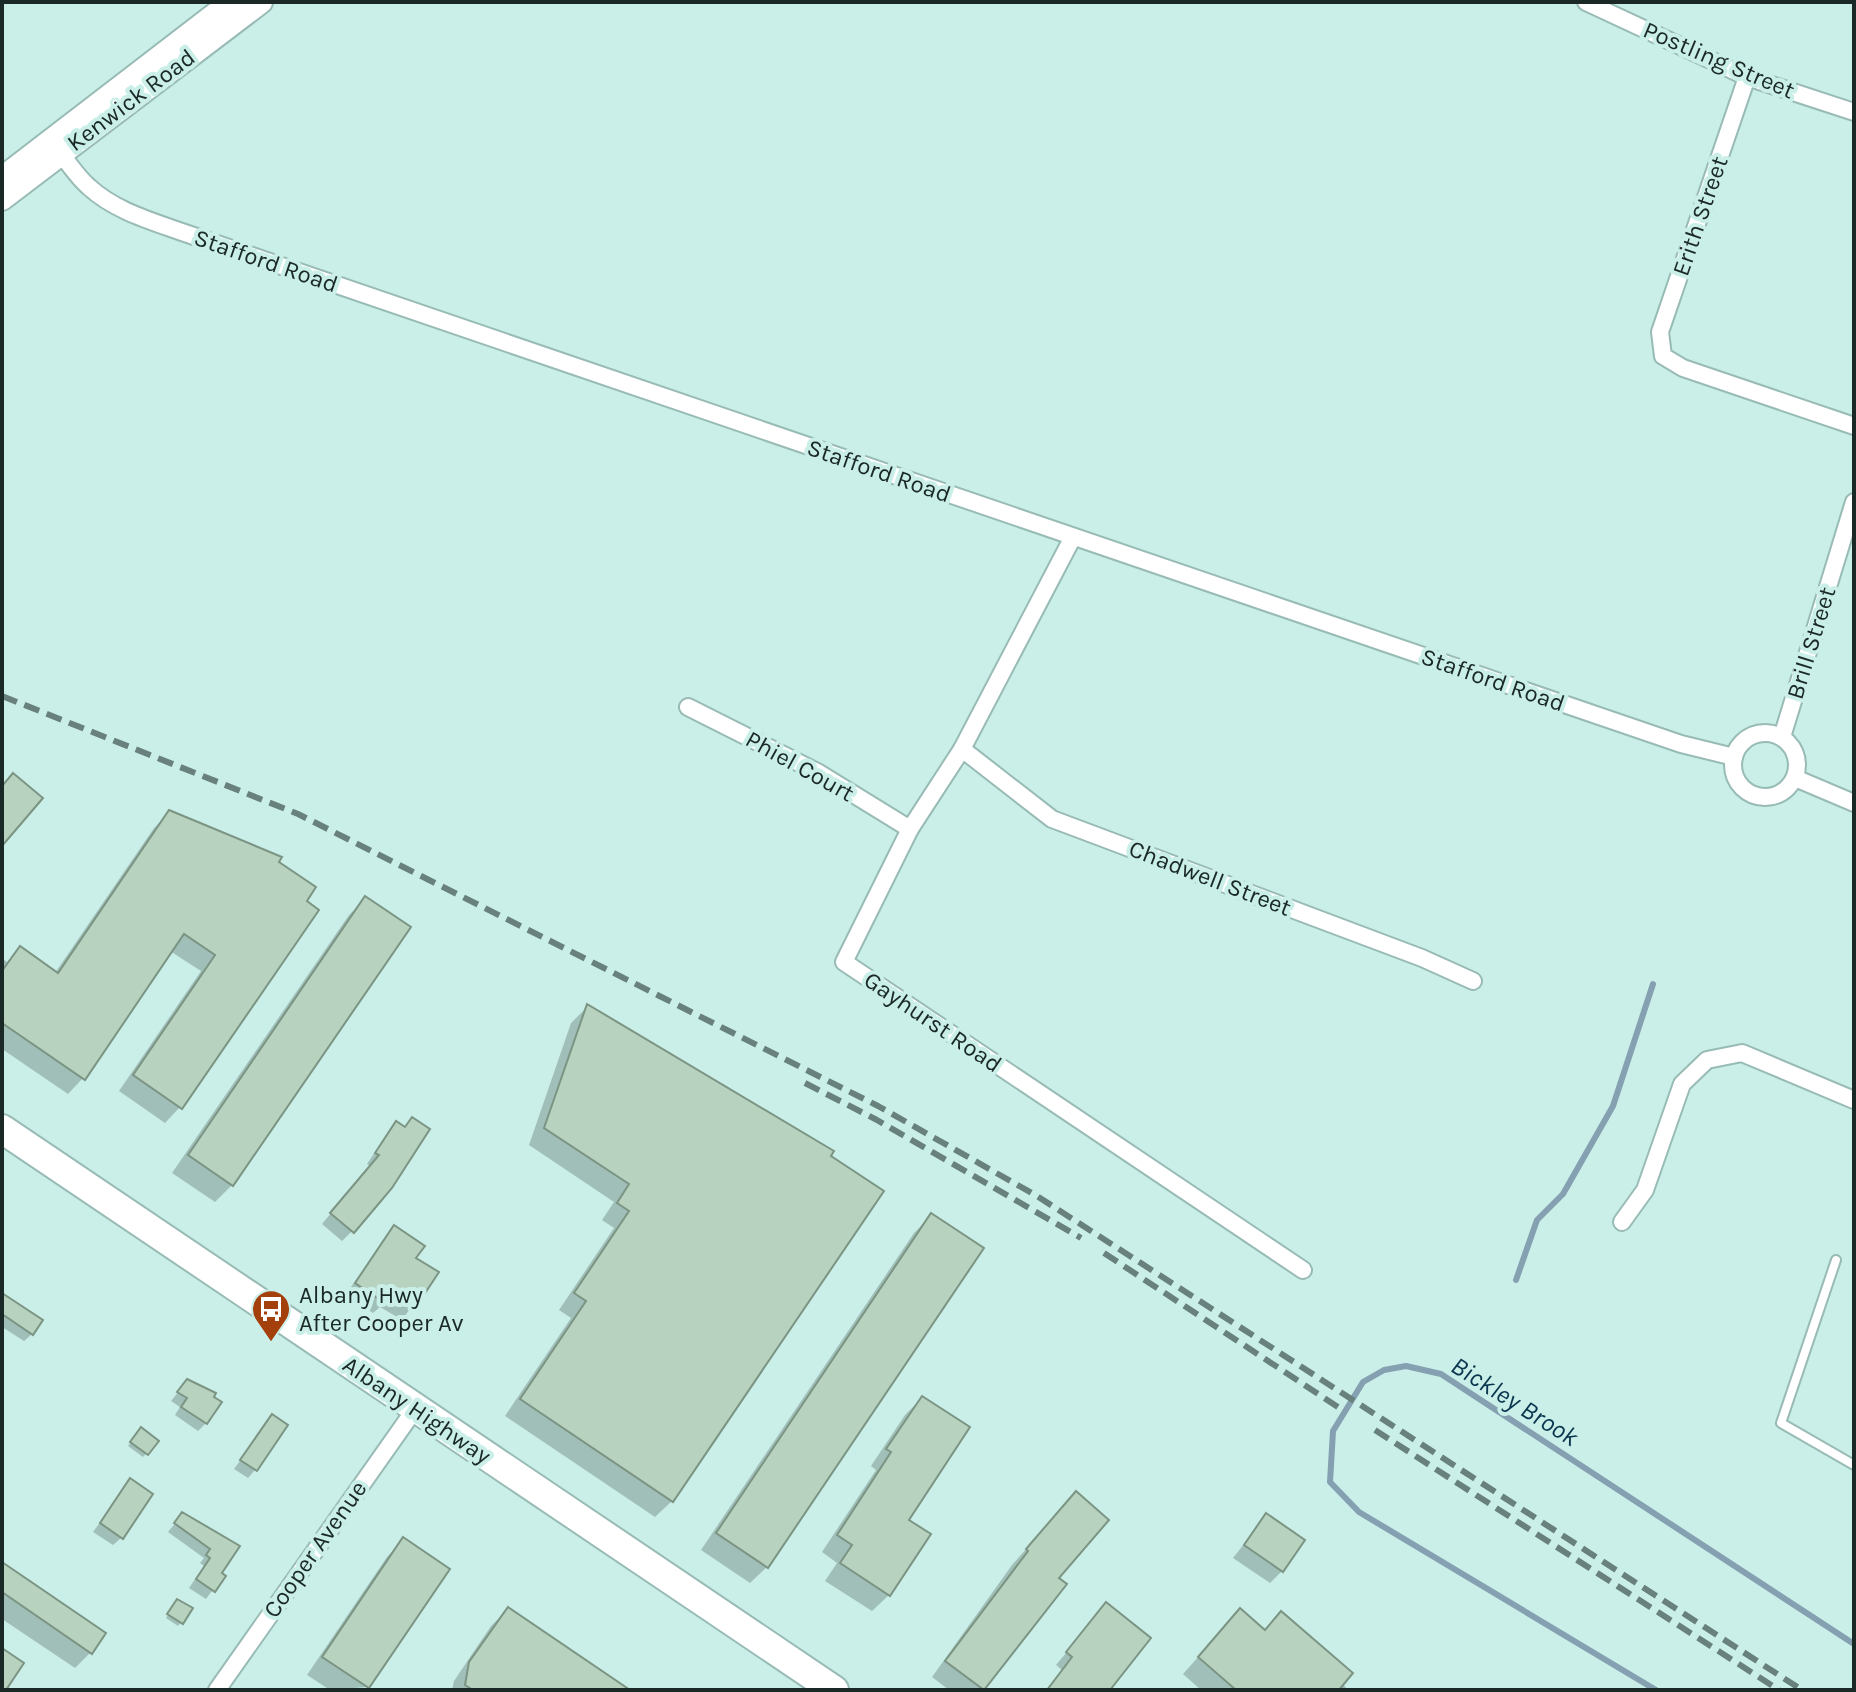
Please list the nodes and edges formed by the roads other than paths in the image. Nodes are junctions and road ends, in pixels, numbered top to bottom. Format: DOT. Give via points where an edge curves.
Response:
graph roads {
  1 [pos="231,2"];
  2 [pos="261,2"];
  3 [pos="1586,2"];
  4 [pos="1747,77"];
  5 [pos="1854,112"];
  6 [pos="56,147"];
  7 [pos="2,178"];
  8 [pos="2,199"];
  9 [pos="1854,426"];
  10 [pos="1854,502"];
  11 [pos="1073,537"];
  12 [pos="688,707"];
  13 [pos="1782,737"];
  14 [pos="962,749"];
  15 [pos="1734,757"];
  16 [pos="1795,778"];
  17 [pos="1854,803"];
  18 [pos="910,829"];
  19 [pos="1473,981"];
  20 [pos="1854,1100"];
  21 [pos="2,1129"];
  22 [pos="2,1147"];
  23 [pos="1622,1222"];
  24 [pos="1836,1260"];
  25 [pos="1303,1270"];
  26 [pos="409,1416"];
  27 [pos="1854,1465"];
  28 [pos="217,1690"];
  29 [pos="800,1690"];
  30 [pos="834,1690"];
  1 -- 6 [label="main road, Kenwick Road"];
  2 -- 6 [label="main road, Kenwick Road"];
  3 -- 4 [label="street, Postling Street"];
  4 -- 5 [label="street, Postling Street"];
  4 -- 9 [label="street, Erith Street" via="1660,332 1663,356 1683,368"];
  6 -- 7 [label="main road, Kenwick Road"];
  6 -- 8 [label="main road, Kenwick Road"];
  6 -- 11 [label="street, Stafford Road" via="88,187 129,213"];
  10 -- 13 [label="street, Brill Street"];
  11 -- 14 [label="street, Gayhurst Road"];
  11 -- 15 [label="street, Stafford Road" via="1681,744"];
  12 -- 18 [label="street, Phiel Court" via="819,773"];
  13 -- 15 [label="street" via="1754,735"];
  13 -- 16 [label="street" via="1796,756"];
  14 -- 18 [label="street, Gayhurst Road"];
  14 -- 19 [label="street, Chadwell Street" via="1052,819"];
  15 -- 16 [label="street" via="1739,784 1760,797 1782,793"];
  16 -- 17 [label="street"];
  18 -- 25 [label="street, Gayhurst Road" via="844,962"];
  20 -- 23 [label="street" via="1742,1053 1707,1060 1682,1084 1645,1190"];
  21 -- 26 [label="highway, Albany Highway"];
  22 -- 26 [label="highway, Albany Highway"];
  24 -- 27 [label="lane" via="1781,1423"];
  26 -- 28 [label="street, Cooper Avenue"];
  26 -- 29 [label="highway, Albany Highway"];
  26 -- 30 [label="highway, Albany Highway"];
}
